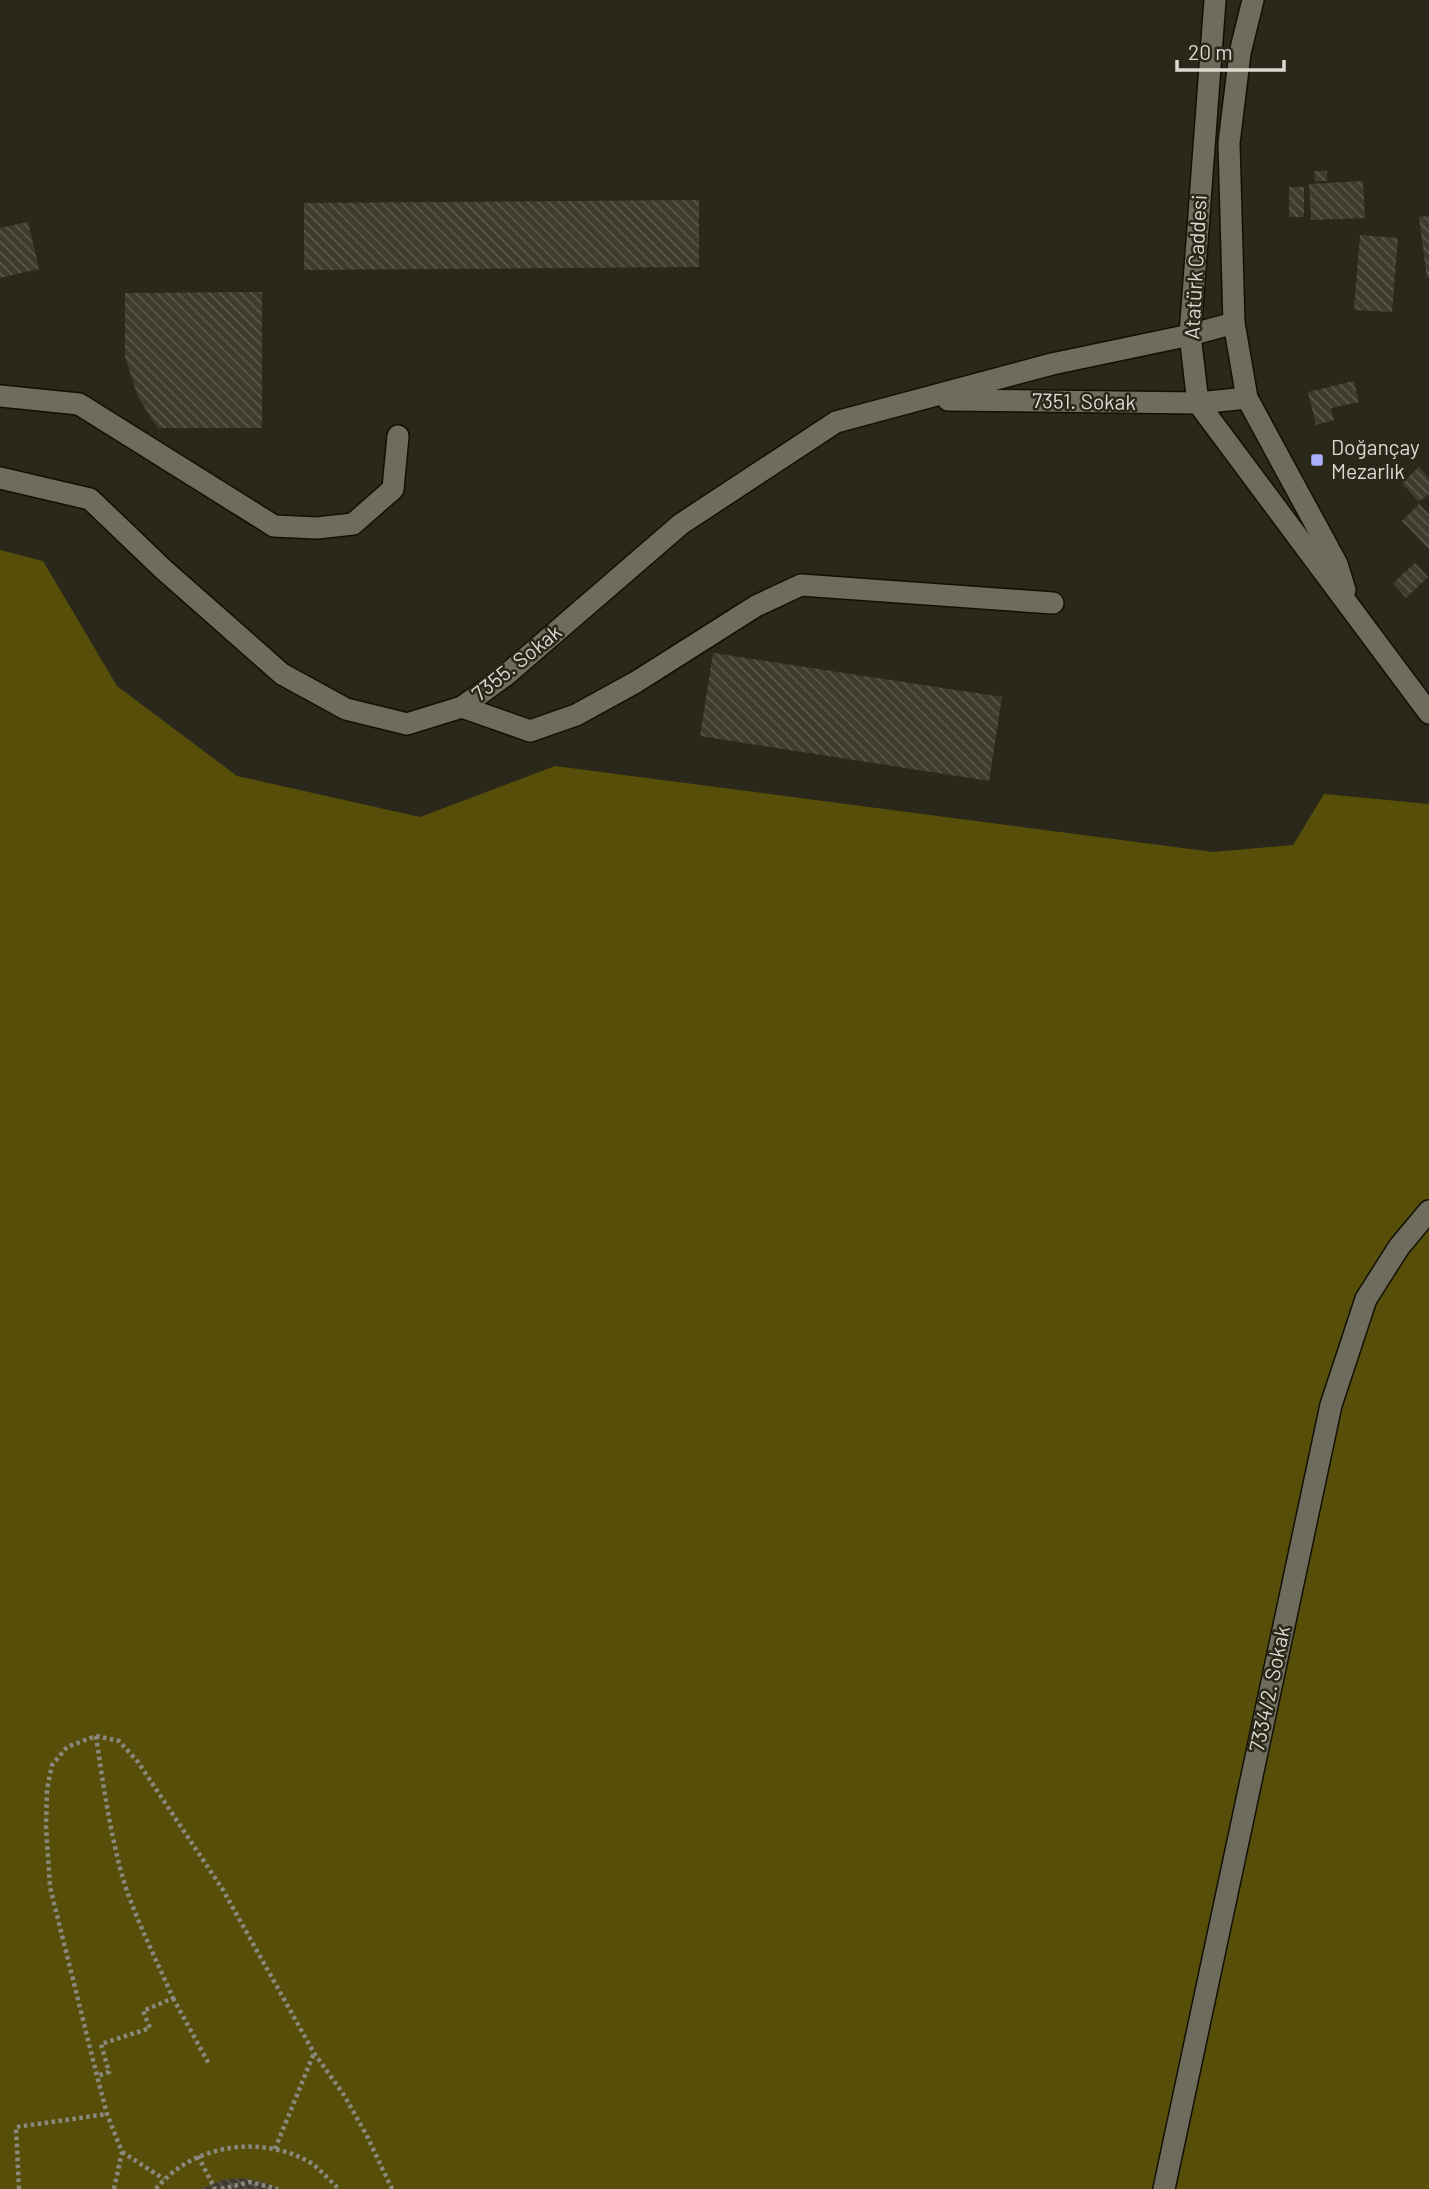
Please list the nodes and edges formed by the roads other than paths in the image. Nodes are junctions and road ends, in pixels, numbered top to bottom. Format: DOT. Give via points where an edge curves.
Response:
graph roads {
  1 [pos="1214,0"];
  2 [pos="1253,0"];
  3 [pos="1234,323"];
  4 [pos="1190,335"];
  5 [pos="0,396"];
  6 [pos="1247,398"];
  7 [pos="922,400"];
  8 [pos="1198,403"];
  9 [pos="398,436"];
  10 [pos="0,478"];
  11 [pos="1053,603"];
  12 [pos="1351,609"];
  13 [pos="462,707"];
  14 [pos="1429,713"];
  15 [pos="1429,1211"];
  16 [pos="1164,2189"];
  1 -- 4 [label="street, Atatürk Caddesi"];
  2 -- 3 [label="street, Atatürk Caddesi" via="1240,53 1229,144"];
  3 -- 4 [label="street"];
  3 -- 6 [label="street, Atatürk Caddesi"];
  4 -- 7 [label="street" via="1052,364"];
  4 -- 8 [label="street, Atatürk Caddesi"];
  5 -- 9 [label="street" via="79,404 274,526 353,524 393,489"];
  6 -- 8 [label="street, 7351. Sokak"];
  6 -- 12 [label="street, Atatürk Caddesi" via="1337,564"];
  7 -- 8 [label="street, 7351. Sokak"];
  7 -- 13 [label="street, 7355. Sokak" via="836,422 681,524 506,675"];
  8 -- 12 [label="street, Atatürk Caddesi"];
  10 -- 13 [label="street, 7355. Sokak" via="90,499 282,674 346,709 408,724"];
  11 -- 13 [label="street" via="801,585 756,606 576,715 530,731"];
  12 -- 14 [label="street, Atatürk Caddesi"];
  15 -- 16 [label="street, 7334/2. Sokak" via="1366,1299 1331,1405"];
}
